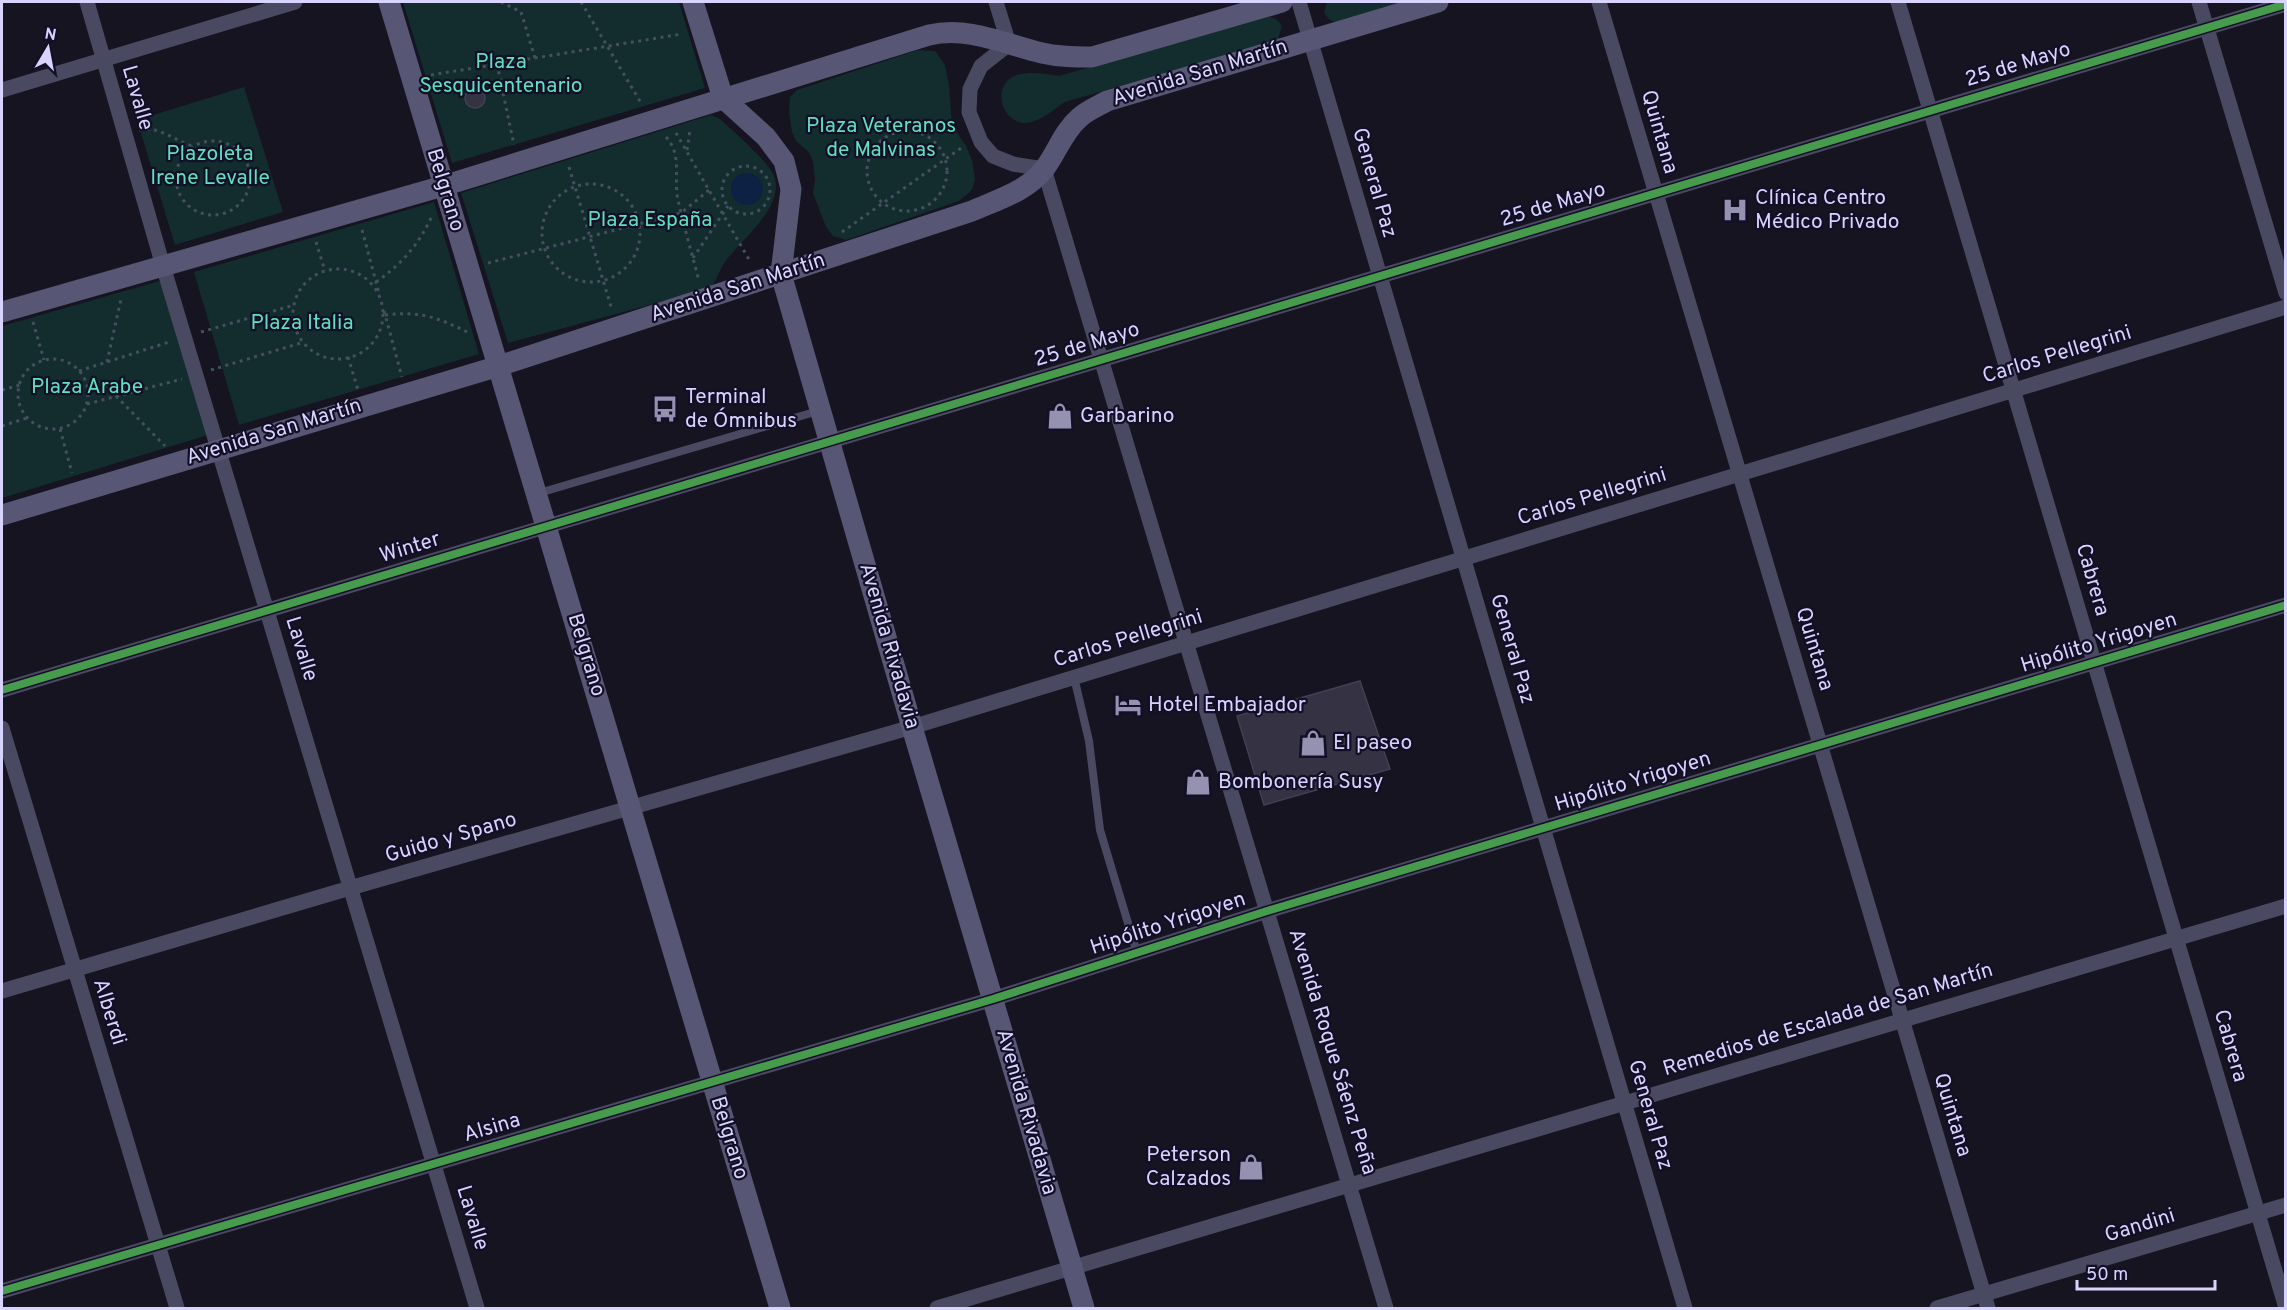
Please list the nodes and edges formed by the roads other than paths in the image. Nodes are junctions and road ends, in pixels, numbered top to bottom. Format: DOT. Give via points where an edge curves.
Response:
graph roads {
  1 [pos="87,2"];
  2 [pos="295,2"];
  3 [pos="389,2"];
  4 [pos="693,2"];
  5 [pos="996,2"];
  6 [pos="1282,2"];
  7 [pos="1299,2"];
  8 [pos="1438,2"];
  9 [pos="1599,2"];
  10 [pos="1898,2"];
  11 [pos="2199,2"];
  12 [pos="2286,4"];
  13 [pos="2207,27"];
  14 [pos="1310,40"];
  15 [pos="1009,44"];
  16 [pos="104,58"];
  17 [pos="2,90"];
  18 [pos="723,98"];
  19 [pos="1931,110"];
  20 [pos="1044,169"];
  21 [pos="443,186"];
  22 [pos="1656,193"];
  23 [pos="163,266"];
  24 [pos="782,274"];
  25 [pos="1380,276"];
  26 [pos="2286,292"];
  27 [pos="2286,307"];
  28 [pos="2,312"];
  29 [pos="496,356"];
  30 [pos="1102,359"];
  31 [pos="2014,390"];
  32 [pos="821,410"];
  33 [pos="830,441"];
  34 [pos="218,449"];
  35 [pos="1739,474"];
  36 [pos="537,493"];
  37 [pos="2,515"];
  38 [pos="547,526"];
  39 [pos="1463,558"];
  40 [pos="2286,606"];
  41 [pos="267,609"];
  42 [pos="1187,643"];
  43 [pos="2094,663"];
  44 [pos="1074,677"];
  45 [pos="2,690"];
  46 [pos="912,727"];
  47 [pos="2,728"];
  48 [pos="1820,745"];
  49 [pos="631,808"];
  50 [pos="1543,828"];
  51 [pos="350,888"];
  52 [pos="2286,906"];
  53 [pos="1267,911"];
  54 [pos="2176,938"];
  55 [pos="1137,953"];
  56 [pos="75,970"];
  57 [pos="2,992"];
  58 [pos="993,999"];
  59 [pos="1902,1020"];
  60 [pos="713,1082"];
  61 [pos="1624,1103"];
  62 [pos="434,1164"];
  63 [pos="1350,1185"];
  64 [pos="2286,1204"];
  65 [pos="2257,1213"];
  66 [pos="158,1245"];
  67 [pos="1072,1269"];
  68 [pos="2,1291"];
  69 [pos="1986,1301"];
  70 [pos="177,1308"];
  71 [pos="477,1308"];
  72 [pos="780,1308"];
  73 [pos="937,1308"];
  74 [pos="1084,1308"];
  75 [pos="1386,1308"];
  76 [pos="1685,1308"];
  77 [pos="1937,1308"];
  78 [pos="2286,1308"];
  1 -- 16 [label="street, Lavalle"];
  2 -- 16 [label="street"];
  3 -- 21 [label="main road, Belgrano"];
  4 -- 18 [label="main road"];
  5 -- 15 [label="street"];
  6 -- 15 [label="main road" via="1092,57 1064,57"];
  7 -- 14 [label="street, General Paz"];
  8 -- 14 [label="main road, Avenida San Martín"];
  9 -- 22 [label="street, Quintana"];
  10 -- 19 [label="street, Cabrera"];
  11 -- 13 [label="street"];
  12 -- 13 [label="street, 25 de Mayo"];
  13 -- 19 [label="street, 25 de Mayo"];
  13 -- 26 [label="street"];
  14 -- 20 [label="main road, Avenida San Martín" via="1107,100 1080,117"];
  14 -- 25 [label="street, General Paz"];
  15 -- 18 [label="main road" via="946,31"];
  15 -- 20 [label="street" via="981,66 970,88 969,112 981,142 993,156"];
  16 -- 17 [label="street"];
  16 -- 23 [label="street, Lavalle"];
  18 -- 21 [label="main road"];
  18 -- 24 [label="main road, Avenida Rivadavia" via="766,136 784,161 791,189"];
  19 -- 22 [label="street, 25 de Mayo"];
  19 -- 31 [label="street, Cabrera"];
  20 -- 24 [label="main road, Avenida San Martín" via="1031,182 972,211"];
  20 -- 30 [label="street, Avenida Roque Sáenz Peña"];
  21 -- 23 [label="main road"];
  21 -- 29 [label="main road, Belgrano"];
  22 -- 25 [label="street, 25 de Mayo"];
  22 -- 35 [label="street, Quintana"];
  23 -- 28 [label="main road"];
  23 -- 34 [label="street, Lavalle"];
  24 -- 29 [label="main road, Avenida San Martín" via="617,327"];
  24 -- 32 [label="main road, Avenida Rivadavia"];
  25 -- 30 [label="street, 25 de Mayo"];
  25 -- 39 [label="street, General Paz"];
  27 -- 31 [label="street, Carlos Pellegrini"];
  29 -- 34 [label="main road, Avenida San Martín" via="407,393"];
  29 -- 36 [label="main road, Belgrano"];
  30 -- 33 [label="street, 25 de Mayo"];
  30 -- 42 [label="street, Avenida Roque Sáenz Peña"];
  31 -- 35 [label="street, Carlos Pellegrini"];
  31 -- 43 [label="street, Cabrera"];
  32 -- 33 [label="main road, Avenida Rivadavia"];
  32 -- 36 [label="lane"];
  33 -- 38 [label="street, Winter"];
  33 -- 46 [label="main road, Avenida Rivadavia"];
  34 -- 37 [label="main road, Avenida San Martín"];
  34 -- 41 [label="street, Lavalle"];
  35 -- 39 [label="street, Carlos Pellegrini"];
  35 -- 48 [label="street, Quintana"];
  36 -- 38 [label="main road, Belgrano"];
  38 -- 41 [label="street, Winter"];
  38 -- 49 [label="main road, Belgrano"];
  39 -- 42 [label="street, Carlos Pellegrini"];
  39 -- 50 [label="street, General Paz"];
  40 -- 43 [label="street, Hipólito Yrigoyen"];
  41 -- 45 [label="street, Winter"];
  41 -- 51 [label="street, Lavalle"];
  42 -- 44 [label="street, Carlos Pellegrini"];
  42 -- 53 [label="street, Avenida Roque Sáenz Peña"];
  43 -- 48 [label="street, Hipólito Yrigoyen"];
  43 -- 54 [label="street, Cabrera"];
  44 -- 46 [label="street, Carlos Pellegrini"];
  44 -- 55 [label="lane" via="1089,741 1100,830"];
  46 -- 49 [label="street, Guido y Spano"];
  46 -- 58 [label="main road, Avenida Rivadavia"];
  47 -- 56 [label="street, Alberdi"];
  48 -- 50 [label="street, Hipólito Yrigoyen"];
  48 -- 59 [label="street, Quintana"];
  49 -- 51 [label="street, Guido y Spano"];
  49 -- 60 [label="main road, Belgrano"];
  50 -- 53 [label="street, Hipólito Yrigoyen"];
  50 -- 61 [label="street, General Paz"];
  51 -- 56 [label="street, Guido y Spano"];
  51 -- 62 [label="street, Lavalle"];
  52 -- 54 [label="street, Remedios de Escalada de San Martín"];
  53 -- 55 [label="street, Hipólito Yrigoyen"];
  53 -- 63 [label="street, Avenida Roque Sáenz Peña"];
  54 -- 59 [label="street, Remedios de Escalada de San Martín"];
  54 -- 65 [label="street, Cabrera"];
  55 -- 58 [label="street, Hipólito Yrigoyen"];
  56 -- 57 [label="street, Guido y Spano"];
  56 -- 66 [label="street, Alberdi"];
  58 -- 60 [label="street, Alsina"];
  58 -- 67 [label="main road, Avenida Rivadavia"];
  59 -- 61 [label="street, Remedios de Escalada de San Martín"];
  59 -- 69 [label="street, Quintana"];
  60 -- 62 [label="street, Alsina"];
  60 -- 72 [label="main road, Belgrano"];
  61 -- 63 [label="street, Remedios de Escalada de San Martín"];
  61 -- 76 [label="street, General Paz"];
  62 -- 66 [label="street, Alsina"];
  62 -- 71 [label="street, Lavalle"];
  63 -- 67 [label="street, Remedios de Escalada de San Martín"];
  63 -- 75 [label="street, Avenida Roque Sáenz Peña"];
  64 -- 65 [label="street, Gandini"];
  65 -- 69 [label="street, Gandini"];
  65 -- 78 [label="street, Cabrera"];
  66 -- 68 [label="street, Alsina"];
  66 -- 70 [label="street, Alberdi"];
  67 -- 73 [label="street, Remedios de Escalada de San Martín"];
  67 -- 74 [label="main road, Avenida Rivadavia"];
  69 -- 77 [label="street, Gandini"];
}
